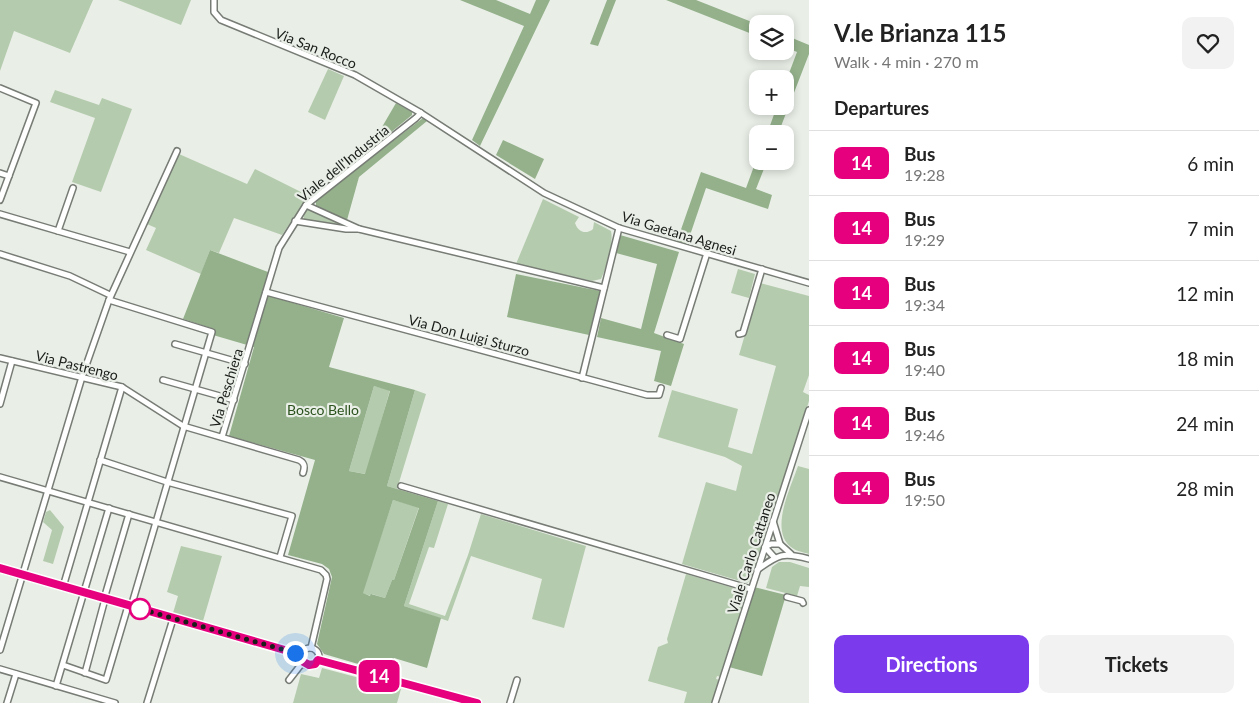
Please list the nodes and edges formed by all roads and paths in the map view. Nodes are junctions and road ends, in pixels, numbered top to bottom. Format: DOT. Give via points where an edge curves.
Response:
graph roads {
  1 [pos="214,0"];
  2 [pos="0,88"];
  3 [pos="421,113"];
  4 [pos="177,151"];
  5 [pos="0,173"];
  6 [pos="9,176"];
  7 [pos="73,188"];
  8 [pos="0,200"];
  9 [pos="306,205"];
  10 [pos="0,214"];
  11 [pos="295,221"];
  12 [pos="619,228"];
  13 [pos="359,229"];
  14 [pos="58,231"];
  15 [pos="130,252"];
  16 [pos="707,253"];
  17 [pos="0,254"];
  18 [pos="762,269"];
  19 [pos="809,276"];
  20 [pos="808,283"];
  21 [pos="604,288"];
  22 [pos="266,292"];
  23 [pos="110,297"];
  24 [pos="739,334"];
  25 [pos="667,335"];
  26 [pos="175,344"];
  27 [pos="250,345"];
  28 [pos="205,352"];
  29 [pos="0,358"];
  30 [pos="12,361"];
  31 [pos="244,364"];
  32 [pos="82,377"];
  33 [pos="582,378"];
  34 [pos="163,380"];
  35 [pos="122,388"];
  36 [pos="661,388"];
  37 [pos="194,389"];
  38 [pos="234,400"];
  39 [pos="0,401"];
  40 [pos="809,410"];
  41 [pos="184,426"];
  42 [pos="225,438"];
  43 [pos="100,460"];
  44 [pos="303,473"];
  45 [pos="0,477"];
  46 [pos="167,482"];
  47 [pos="401,486"];
  48 [pos="48,490"];
  49 [pos="88,502"];
  50 [pos="110,508"];
  51 [pos="129,514"];
  52 [pos="156,521"];
  53 [pos="773,521"];
  54 [pos="780,544"];
  55 [pos="765,547"];
  56 [pos="792,554"];
  57 [pos="280,557"];
  58 [pos="774,558"];
  59 [pos="809,559"];
  60 [pos="0,570"];
  61 [pos="757,570"];
  62 [pos="22,576"];
  63 [pos="63,587"];
  64 [pos="751,589"];
  65 [pos="85,593"];
  66 [pos="787,597"];
  67 [pos="104,599"];
  68 [pos="806,603"];
  69 [pos="129,606"];
  70 [pos="172,619"];
  71 [pos="311,648"];
  72 [pos="0,650"];
  73 [pos="302,655"];
  74 [pos="318,660"];
  75 [pos="304,662"];
  76 [pos="63,665"];
  77 [pos="0,669"];
  78 [pos="85,672"];
  79 [pos="16,674"];
  80 [pos="716,677"];
  81 [pos="289,680"];
  82 [pos="517,680"];
  83 [pos="723,680"];
  84 [pos="56,686"];
  85 [pos="7,703"];
  86 [pos="116,703"];
  87 [pos="147,703"];
  88 [pos="477,703"];
  89 [pos="510,703"];
  90 [pos="715,703"];
  1 -- 3 [label="street, Via San Rocco" via="215,14 228,24 355,75"];
  2 -- 6 [label="street" via="36,103"];
  3 -- 9 [label="street, Viale dell'Industria"];
  3 -- 12 [label="street, Via Gaetana Agnesi" via="544,193"];
  4 -- 15 [label="street"];
  5 -- 6 [label="street"];
  6 -- 8 [label="street"];
  7 -- 14 [label="street"];
  9 -- 11 [label="street, Viale dell'Industria"];
  9 -- 13 [label="street"];
  10 -- 14 [label="street"];
  11 -- 13 [label="street"];
  11 -- 22 [label="street, Viale dell'Industria" via="278,248"];
  12 -- 16 [label="street, Via Gaetana Agnesi"];
  12 -- 21 [label="street"];
  13 -- 21 [label="street"];
  14 -- 15 [label="street"];
  15 -- 23 [label="street"];
  16 -- 18 [label="street, Via Gaetana Agnesi"];
  16 -- 25 [label="street" via="680,339"];
  17 -- 23 [label="street" via="70,276"];
  18 -- 20 [label="street, Via Gaetana Agnesi"];
  18 -- 24 [label="street" via="743,332"];
  19 -- 20 [label="street"];
  21 -- 33 [label="street"];
  22 -- 27 [label="street, Viale dell'Industria"];
  22 -- 33 [label="street, Via Don Luigi Sturzo"];
  23 -- 28 [label="street" via="212,332"];
  23 -- 32 [label="street"];
  26 -- 28 [label="street"];
  27 -- 31 [label="street, Via Peschiera"];
  28 -- 31 [label="street"];
  28 -- 37 [label="street"];
  29 -- 30 [label="street, Via Pastrengo"];
  30 -- 32 [label="street, Via Pastrengo"];
  30 -- 39 [label="street"];
  31 -- 38 [label="street, Via Peschiera"];
  32 -- 35 [label="street, Via Pastrengo"];
  32 -- 48 [label="street"];
  33 -- 36 [label="street, Via Don Luigi Sturzo" via="647,395 660,395"];
  34 -- 37 [label="street"];
  35 -- 41 [label="street, Via Pastrengo"];
  35 -- 43 [label="street"];
  37 -- 38 [label="street"];
  37 -- 41 [label="street"];
  38 -- 42 [label="street, Via Peschiera"];
  40 -- 53 [label="street, Viale Carlo Cattaneo"];
  41 -- 42 [label="street, Via Pastrengo"];
  41 -- 46 [label="street"];
  42 -- 44 [label="street, Via Pastrengo" via="299,460 305,467"];
  43 -- 46 [label="street"];
  43 -- 49 [label="street"];
  45 -- 48 [label="street"];
  46 -- 52 [label="street"];
  46 -- 57 [label="street" via="292,516"];
  47 -- 64 [label="street"];
  48 -- 49 [label="street"];
  48 -- 62 [label="street"];
  49 -- 50 [label="street"];
  49 -- 63 [label="street"];
  50 -- 51 [label="street"];
  50 -- 65 [label="street"];
  51 -- 52 [label="street"];
  51 -- 67 [label="street"];
  52 -- 57 [label="street"];
  52 -- 69 [label="street"];
  53 -- 54 [label="street"];
  53 -- 55 [label="street, Viale Carlo Cattaneo"];
  54 -- 55 [label="street"];
  54 -- 56 [label="street"];
  55 -- 58 [label="street"];
  55 -- 61 [label="street, Viale Carlo Cattaneo"];
  56 -- 58 [label="street"];
  56 -- 59 [label="street"];
  57 -- 71 [label="street" via="318,568 326,574"];
  58 -- 61 [label="street"];
  60 -- 62 [label="street"];
  61 -- 64 [label="street, Viale Carlo Cattaneo"];
  62 -- 63 [label="street"];
  62 -- 72 [label="street"];
  63 -- 65 [label="street"];
  64 -- 83 [label="street, Viale Carlo Cattaneo"];
  65 -- 67 [label="street"];
  65 -- 76 [label="street"];
  66 -- 68 [label="street"];
  67 -- 69 [label="street"];
  67 -- 78 [label="street"];
  69 -- 70 [label="street"];
  69 -- 78 [label="street" via="106,680"];
  70 -- 73 [label="street"];
  70 -- 87 [label="street"];
  71 -- 73 [label="street"];
  71 -- 74 [label="street" via="317,652"];
  73 -- 75 [label="street"];
  74 -- 75 [label="street" via="312,665"];
  74 -- 88 [label="street"];
  75 -- 81 [label="street"];
  76 -- 78 [label="street"];
  76 -- 84 [label="street"];
  77 -- 79 [label="street"];
  79 -- 84 [label="street"];
  79 -- 85 [label="street"];
  80 -- 83 [label="street"];
  82 -- 89 [label="street"];
  83 -- 90 [label="street, Viale Carlo Cattaneo"];
  84 -- 86 [label="street"];
}
